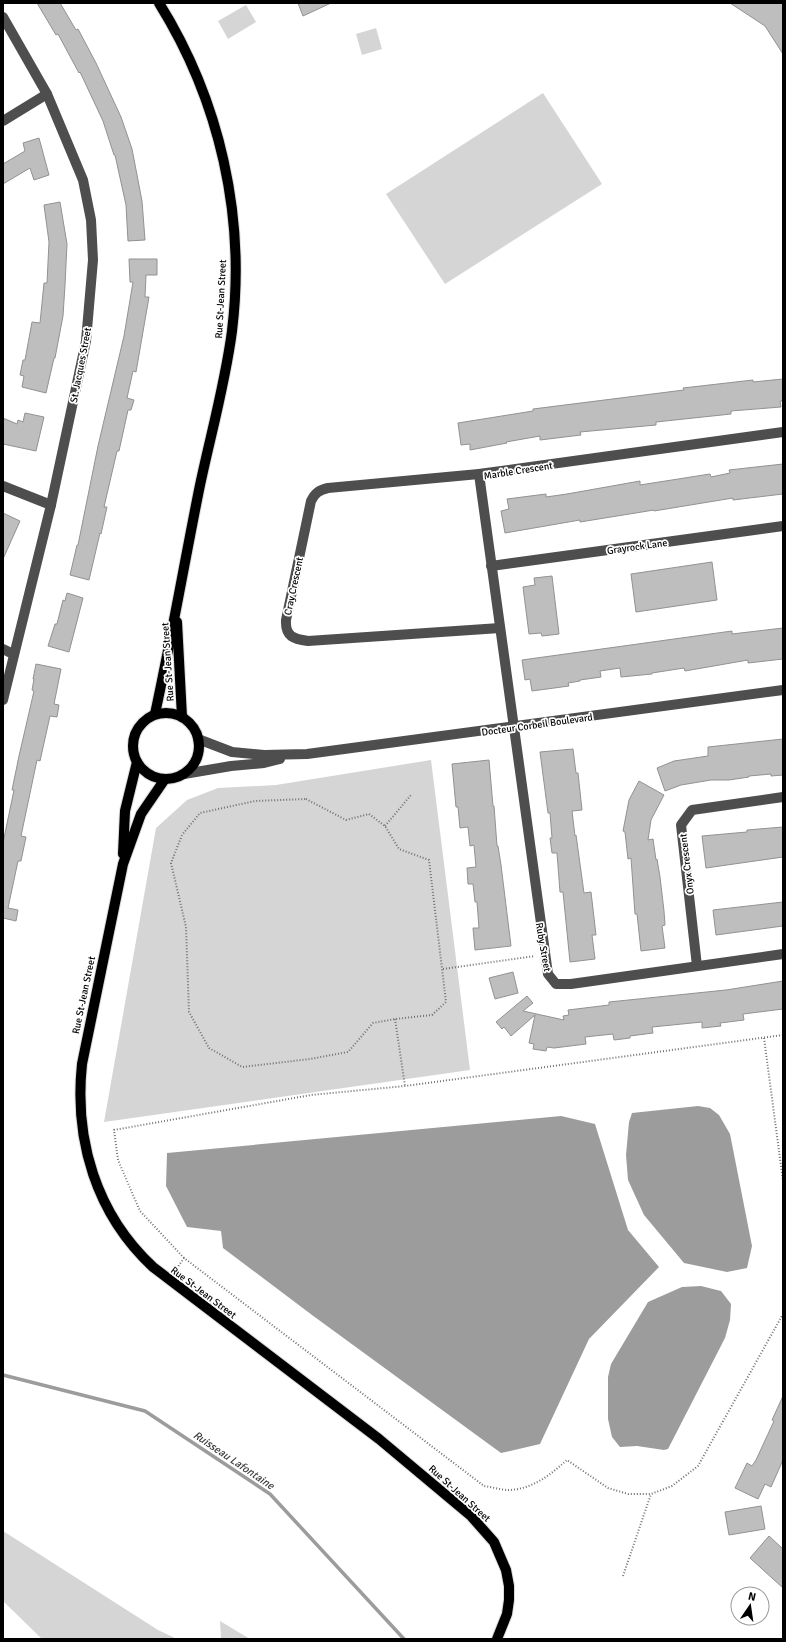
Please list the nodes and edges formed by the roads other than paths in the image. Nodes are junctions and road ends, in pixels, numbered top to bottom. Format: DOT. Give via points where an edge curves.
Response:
graph roads {
  1 [pos="159,3"];
  2 [pos="3,17"];
  3 [pos="47,94"];
  4 [pos="3,121"];
  5 [pos="783,432"];
  6 [pos="479,474"];
  7 [pos="3,486"];
  8 [pos="51,505"];
  9 [pos="783,526"];
  10 [pos="491,566"];
  11 [pos="175,606"];
  12 [pos="500,628"];
  13 [pos="3,649"];
  14 [pos="13,654"];
  15 [pos="783,690"];
  16 [pos="3,700"];
  17 [pos="155,714"];
  18 [pos="182,717"];
  19 [pos="514,727"];
  20 [pos="198,738"];
  21 [pos="291,755"];
  22 [pos="137,762"];
  23 [pos="184,774"];
  24 [pos="165,779"];
  25 [pos="783,797"];
  26 [pos="123,864"];
  27 [pos="783,954"];
  28 [pos="698,966"];
  29 [pos="497,1639"];
  1 -- 11 [label="main road, Rue St-Jean Street" via="191,62 213,120 229,185 235,258 229,351"];
  2 -- 3 [label="street, St. Jacques Street"];
  3 -- 4 [label="street"];
  3 -- 8 [label="street, St. Jacques Street" via="83,180 91,220 93,260 86,341"];
  5 -- 6 [label="street, Marble Crescent"];
  6 -- 10 [label="street, Marble Crescent"];
  6 -- 12 [label="street, Cray Crescent" via="319,490 311,501 286,627 292,637 308,641"];
  7 -- 8 [label="street"];
  8 -- 14 [label="street, St. Jacques Street"];
  9 -- 10 [label="street, Grayrock Lane"];
  10 -- 12 [label="street, Marble Crescent"];
  11 -- 17 [label="main road, Rue St-Jean Street"];
  11 -- 18 [label="main road, Rue St-Jean Street"];
  12 -- 19 [label="street, Marble Crescent"];
  13 -- 14 [label="street"];
  14 -- 16 [label="street, St. Jacques Street"];
  15 -- 19 [label="street, Docteur Corbeil Boulevard"];
  17 -- 18 [label="main road, Rue St-Jean Street" via="174,714"];
  17 -- 22 [label="main road, Rue St-Jean Street" via="145,720 133,739 133,751"];
  18 -- 20 [label="main road" via="190,723"];
  19 -- 21 [label="street, Docteur Corbeil Boulevard"];
  19 -- 28 [label="street, Ruby Street" via="548,974 556,984 571,984"];
  20 -- 21 [label="street, Docteur Corbeil Boulevard" via="232,752"];
  20 -- 23 [label="main road" via="197,758"];
  21 -- 23 [label="street, Docteur Corbeil Boulevard" via="264,763"];
  22 -- 24 [label="main road" via="144,771 154,777"];
  22 -- 26 [label="main road, Rue St-Jean Street" via="125,811"];
  23 -- 24 [label="main road"];
  24 -- 26 [label="main road, Rue St-Jean Street" via="141,814"];
  25 -- 28 [label="street, Onyx Crescent" via="692,810 681,825"];
  26 -- 29 [label="main road, Rue St-Jean Street" via="82,1064 80,1090 80,1119 88,1161 109,1211 134,1247 169,1280 379,1439 471,1516 494,1542 506,1570 509,1600 507,1614"];
  27 -- 28 [label="street, Ruby Street"];
}
